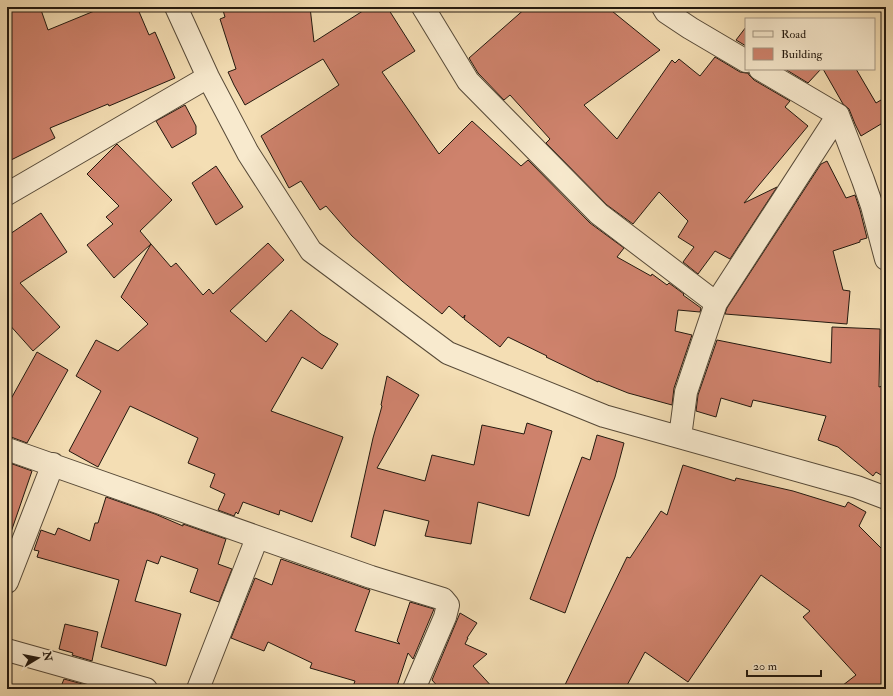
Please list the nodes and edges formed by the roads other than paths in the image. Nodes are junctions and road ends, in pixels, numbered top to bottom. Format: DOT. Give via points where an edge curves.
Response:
graph roads {
  1 [pos="176,7"];
  2 [pos="423,7"];
  3 [pos="663,7"];
  4 [pos="745,60"];
  5 [pos="762,70"];
  6 [pos="208,77"];
  7 [pos="838,115"];
  8 [pos="7,194"];
  9 [pos="886,259"];
  10 [pos="716,303"];
  11 [pos="680,437"];
  12 [pos="7,448"];
  13 [pos="53,464"];
  14 [pos="886,498"];
  15 [pos="257,538"];
  16 [pos="7,582"];
  17 [pos="7,650"];
  18 [pos="146,689"];
  19 [pos="198,689"];
  20 [pos="414,689"];
  1 -- 6 [label="street"];
  2 -- 10 [label="street" via="468,81 484,98 599,214"];
  3 -- 4 [label="street" via="666,12 690,28"];
  5 -- 7 [label="street"];
  6 -- 8 [label="street"];
  6 -- 11 [label="street" via="248,153 311,251 448,353 604,416"];
  7 -- 9 [label="street" via="864,180"];
  7 -- 10 [label="street"];
  10 -- 11 [label="street" via="686,392"];
  11 -- 14 [label="street" via="857,487"];
  12 -- 13 [label="street"];
  13 -- 15 [label="street"];
  13 -- 16 [label="street"];
  15 -- 19 [label="street"];
  15 -- 20 [label="street" via="443,599 448,605 445,617"];
  17 -- 18 [label="street"];
}
